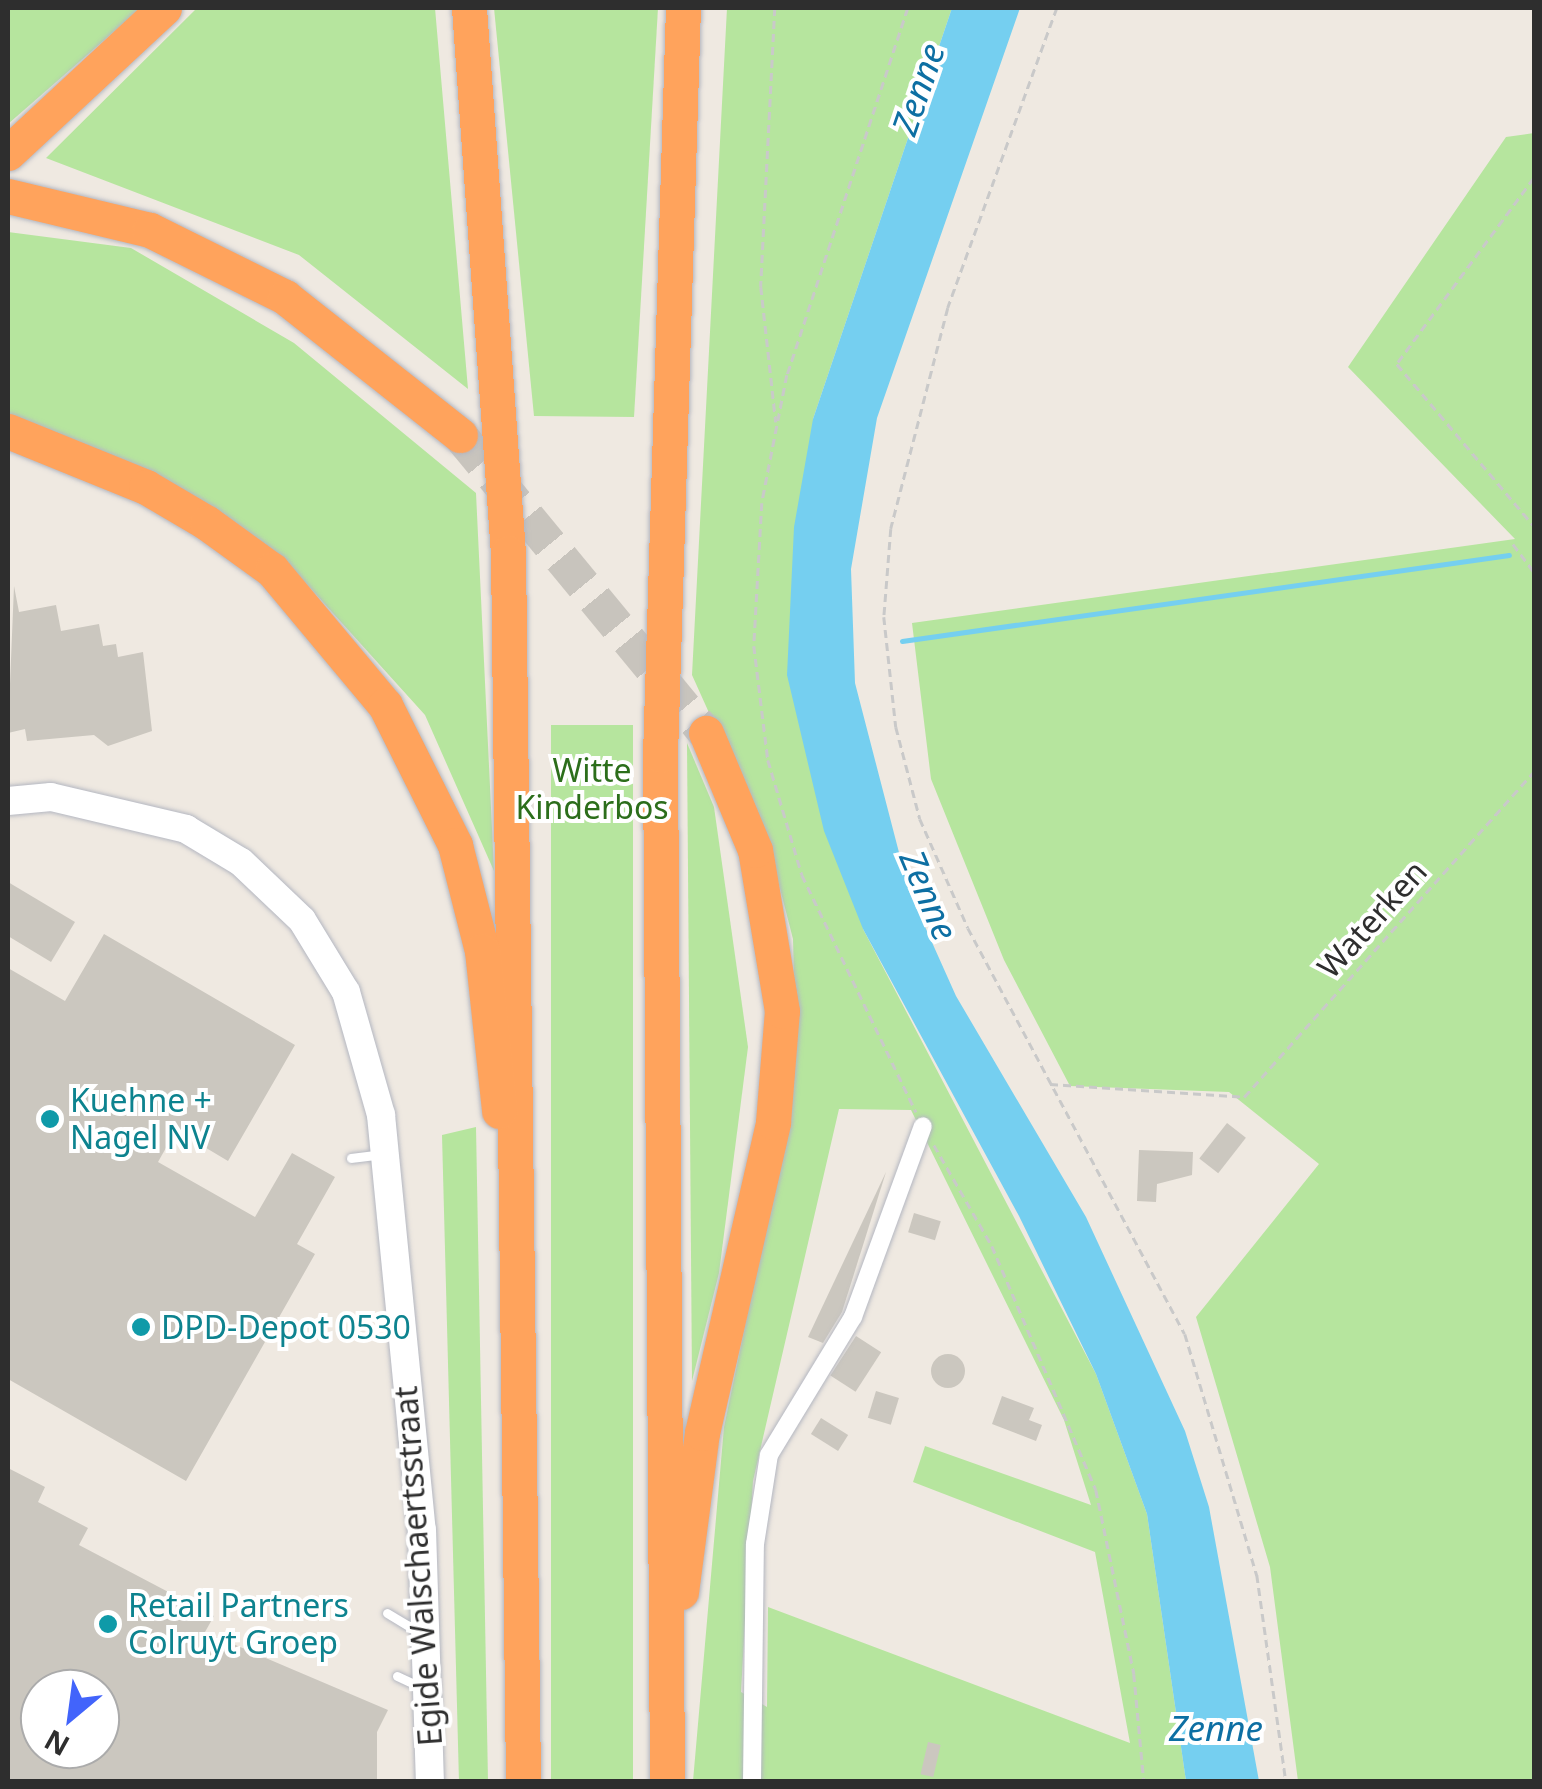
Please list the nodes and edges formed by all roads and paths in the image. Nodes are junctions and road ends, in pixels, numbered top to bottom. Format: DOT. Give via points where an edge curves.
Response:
graph roads {
  1 [pos="164,8"];
  2 [pos="469,8"];
  3 [pos="683,8"];
  4 [pos="776,8"];
  5 [pos="908,8"];
  6 [pos="1056,8"];
  7 [pos="8,153"];
  8 [pos="1534,178"];
  9 [pos="8,196"];
  10 [pos="777,428"];
  11 [pos="8,432"];
  12 [pos="460,435"];
  13 [pos="1534,526"];
  14 [pos="1513,544"];
  15 [pos="1534,572"];
  16 [pos="706,733"];
  17 [pos="1534,771"];
  18 [pos="8,801"];
  19 [pos="1049,1084"];
  20 [pos="924,1126"];
  21 [pos="385,1154"];
  22 [pos="351,1158"];
  23 [pos="523,1290"];
  24 [pos="387,1614"];
  25 [pos="427,1636"];
  26 [pos="666,1666"];
  27 [pos="397,1676"];
  28 [pos="430,1692"];
  29 [pos="430,1782"];
  30 [pos="523,1782"];
  31 [pos="666,1782"];
  32 [pos="752,1782"];
  33 [pos="1144,1782"];
  34 [pos="1286,1782"];
  1 -- 7 [label="highway"];
  2 -- 23 [label="highway" via="504,406"];
  3 -- 26 [label="highway" via="661,620"];
  4 -- 10 [label="path" via="760,288"];
  5 -- 10 [label="path"];
  6 -- 19 [label="path" via="948,308 891,529 884,617 896,727 920,819"];
  8 -- 13 [label="path" via="1397,364"];
  9 -- 12 [label="highway" via="135,224 284,297"];
  10 -- 20 [label="path" via="754,646 768,760 802,875"];
  11 -- 23 [label="highway" via="146,487 259,561 394,718 455,846 482,952"];
  14 -- 15 [label="path"];
  16 -- 26 [label="highway" via="754,850 782,1010 773,1122 702,1433"];
  17 -- 19 [label="path, Waterken" via="1244,1097"];
  18 -- 21 [label="main road, Egide Walschaertsstraat" via="52,797 128,811 186,830 241,862 302,920 346,992"];
  19 -- 34 [label="path" via="1185,1334 1228,1456 1258,1575"];
  20 -- 32 [label="street" via="853,1317 769,1455 755,1544"];
  20 -- 33 [label="path" via="992,1246 1096,1490 1134,1674"];
  21 -- 22 [label="lane"];
  21 -- 25 [label="main road, Egide Walschaertsstraat"];
  23 -- 30 [label="highway"];
  24 -- 25 [label="lane"];
  25 -- 28 [label="main road, Egide Walschaertsstraat"];
  26 -- 31 [label="highway"];
  27 -- 28 [label="lane"];
  28 -- 29 [label="main road, Egide Walschaertsstraat"];
}
